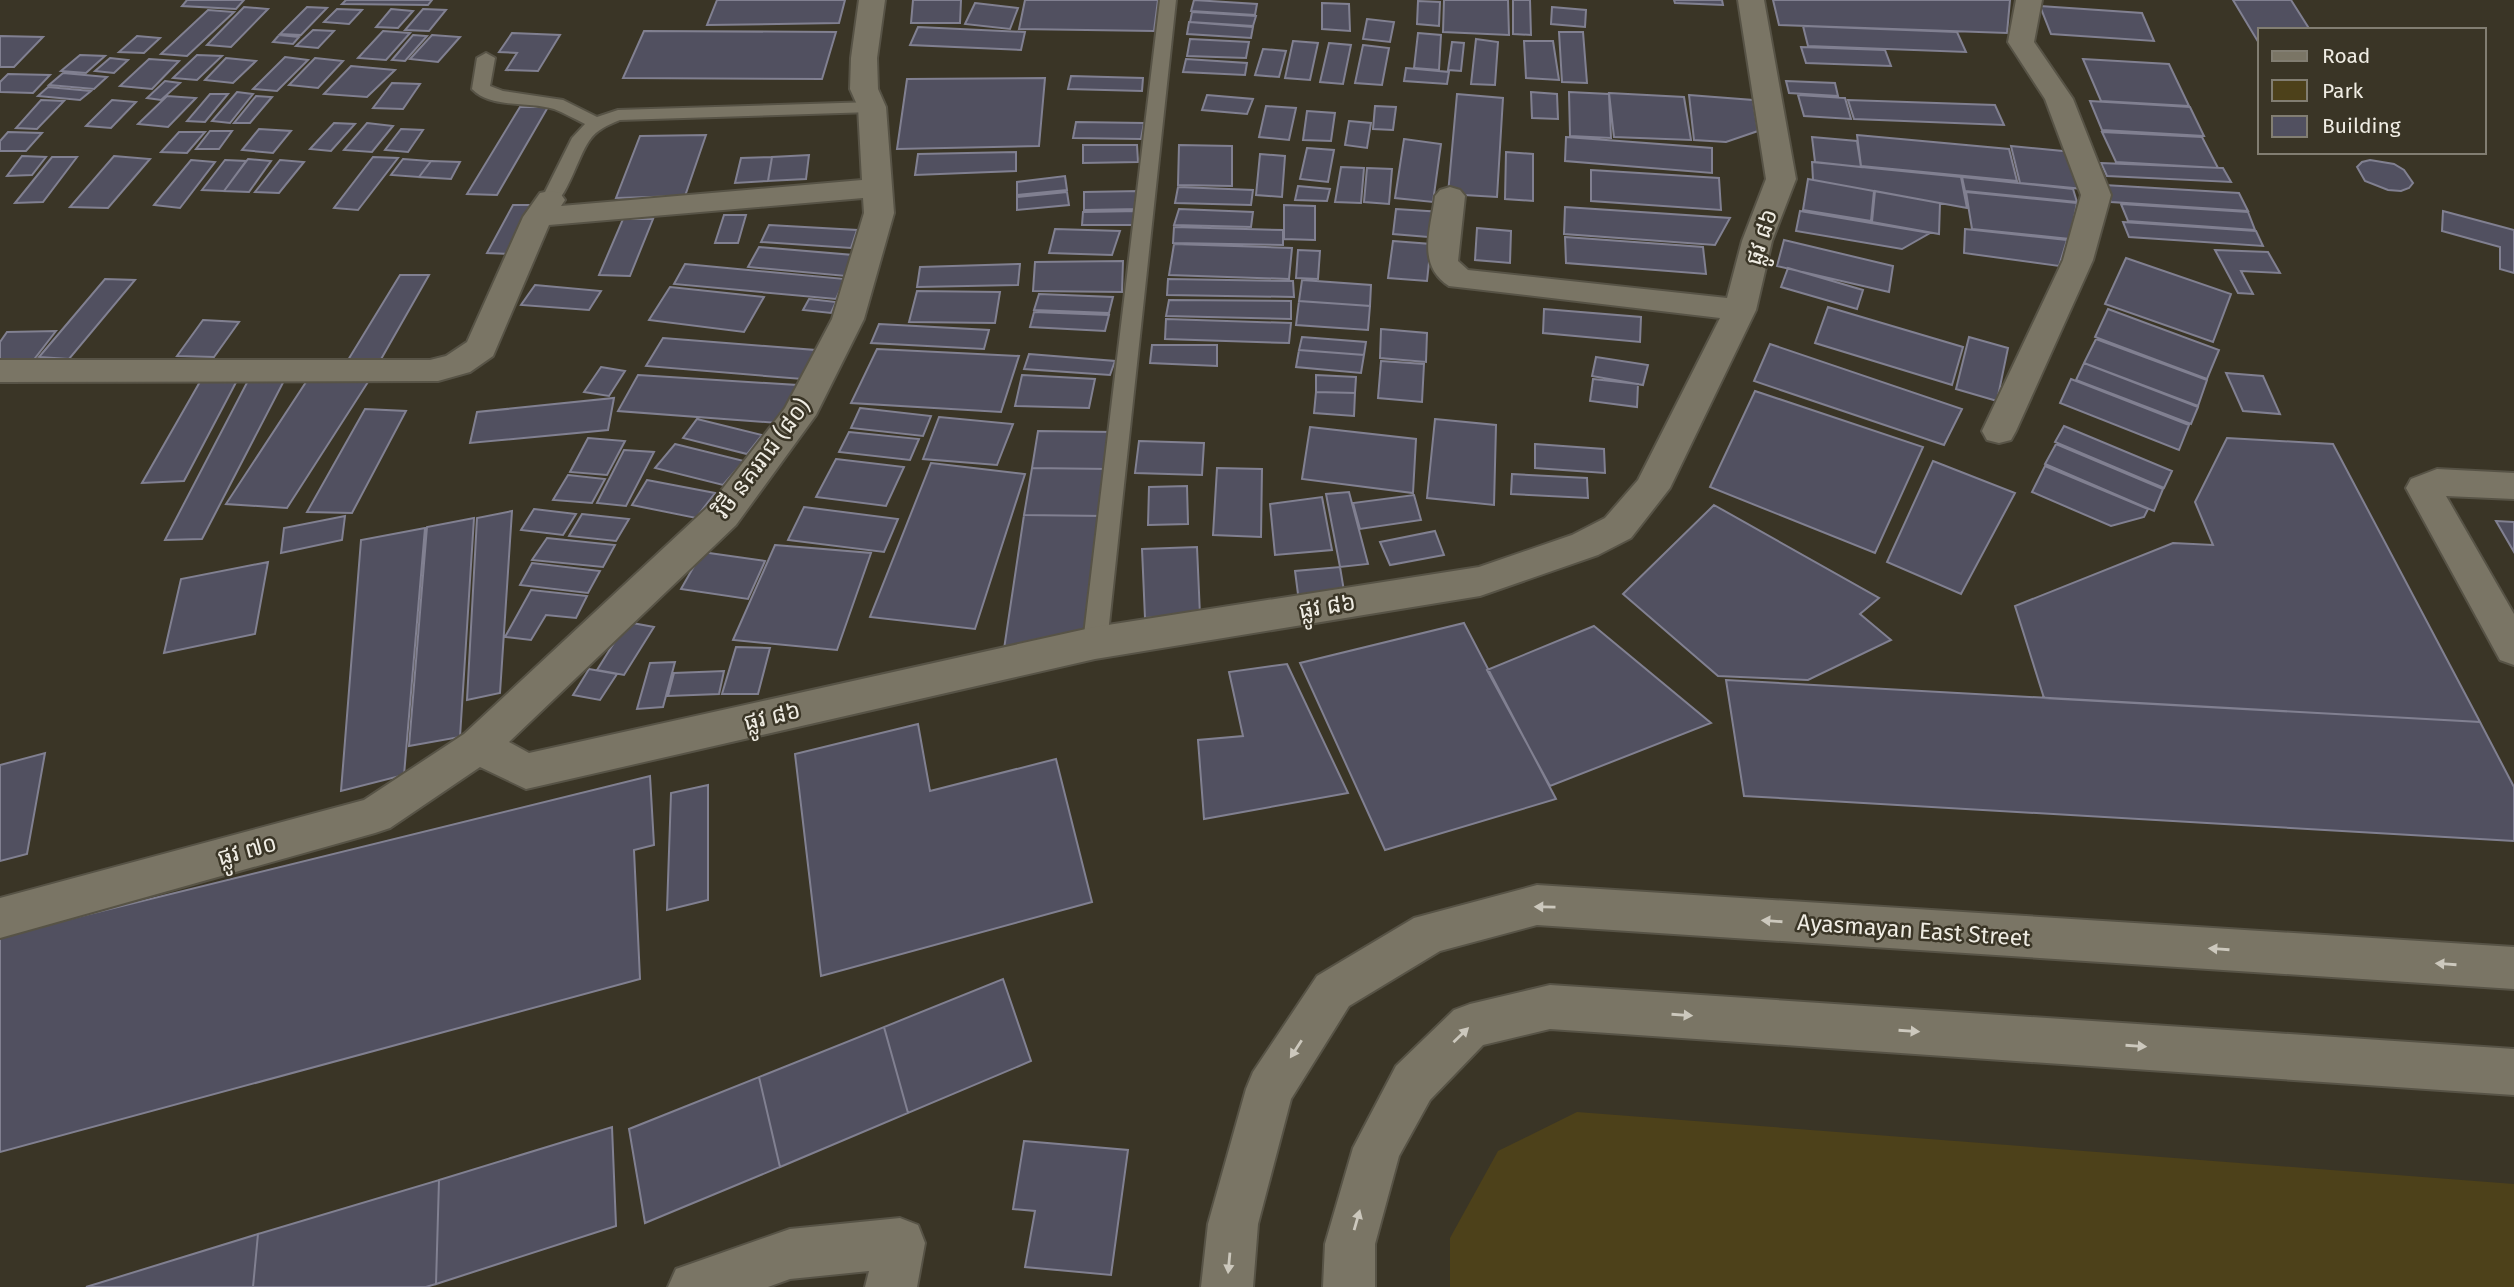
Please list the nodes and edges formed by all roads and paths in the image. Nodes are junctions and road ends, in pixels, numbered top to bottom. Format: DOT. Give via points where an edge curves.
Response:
graph roads {
  1 [pos="872,0"];
  2 [pos="1168,0"];
  3 [pos="1751,0"];
  4 [pos="2029,0"];
  5 [pos="486,58"];
  6 [pos="872,107"];
  7 [pos="596,123"];
  8 [pos="876,188"];
  9 [pos="1450,196"];
  10 [pos="544,208"];
  11 [pos="1740,310"];
  12 [pos="0,371"];
  13 [pos="1999,431"];
  14 [pos="2514,486"];
  15 [pos="1095,643"];
  16 [pos="2514,649"];
  17 [pos="478,746"];
  18 [pos="0,918"];
  19 [pos="2514,968"];
  20 [pos="2514,1072"];
  21 [pos="694,1287"];
  22 [pos="891,1287"];
  23 [pos="1227,1287"];
  24 [pos="1349,1287"];
  1 -- 6 [label="street, វិថី នគររាជ (៨០)" via="864,89"];
  2 -- 15 [label="lane"];
  3 -- 11 [label="street, ផ្លូវ ៨៦" via="1781,179 1757,241"];
  4 -- 13 [label="street" via="2021,42 2059,99 2096,195 2078,260"];
  5 -- 7 [label="lane" via="481,89 557,104"];
  6 -- 7 [label="lane" via="618,115"];
  6 -- 8 [label="street, វិថី នគររាជ (៨០)"];
  7 -- 10 [label="lane" via="581,138"];
  8 -- 10 [label="street"];
  8 -- 17 [label="street, វិថី នគររាជ (៨០)" via="879,213 848,319 799,415 723,515"];
  9 -- 11 [label="street" via="1443,261 1460,279"];
  10 -- 12 [label="street" via="481,348 455,366 430,371"];
  11 -- 15 [label="street, ផ្លូវ ៨៦" via="1652,488 1618,527 1585,545 1480,581"];
  14 -- 16 [label="street" via="2437,482 2424,488"];
  15 -- 17 [label="street, ផ្លូវ ៨៦" via="526,771"];
  17 -- 18 [label="street, ផ្លូវ ៧០" via="375,815"];
  19 -- 23 [label="street, Ayasmayan East Street, one-way" via="1537,905 1430,933 1333,991 1270,1089 1233,1224"];
  24 -- 20 [label="street, one-way" via="1350,1244 1377,1148 1413,1083 1470,1026 1550,1007"];
  21 -- 22 [label="street" via="790,1254 900,1243"];
}
